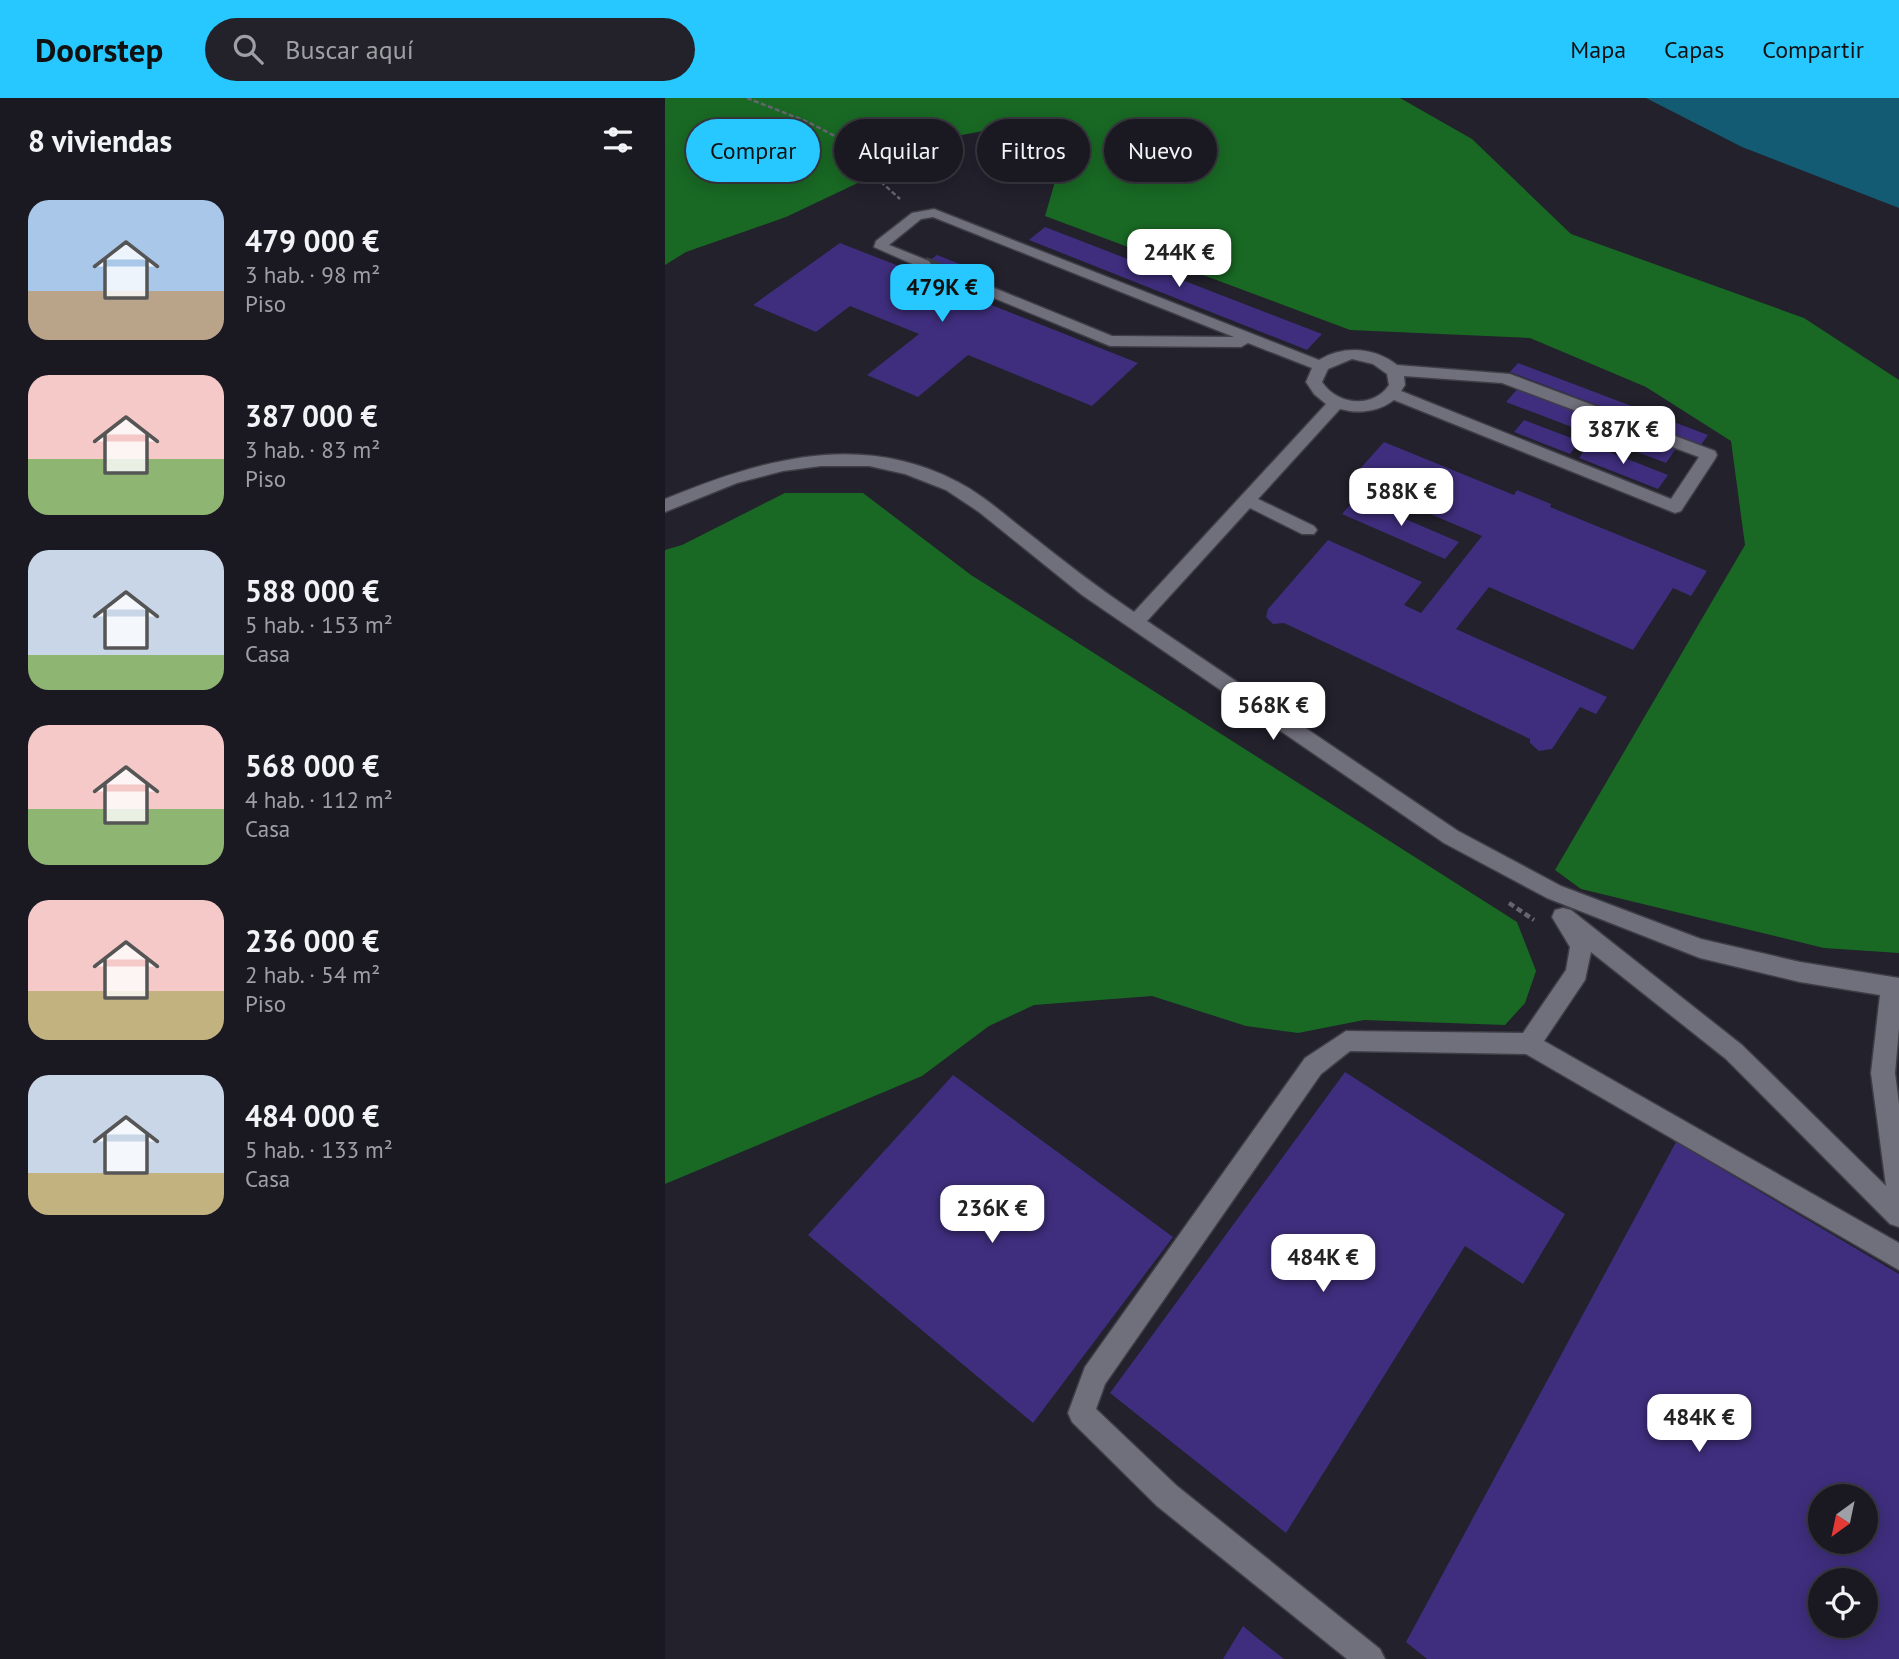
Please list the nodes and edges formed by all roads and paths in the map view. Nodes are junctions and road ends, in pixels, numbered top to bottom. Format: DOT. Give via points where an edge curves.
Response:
graph roads {
  1 [pos="747,98"];
  2 [pos="926,213"];
  3 [pos="925,264"];
  4 [pos="977,286"];
  5 [pos="1254,342"];
  6 [pos="1320,366"];
  7 [pos="1393,370"];
  8 [pos="1392,393"];
  9 [pos="1336,403"];
  10 [pos="1247,500"];
  11 [pos="665,506"];
  12 [pos="1308,530"];
  13 [pos="1135,623"];
  14 [pos="1554,892"];
  15 [pos="1563,917"];
  16 [pos="1895,987"];
  17 [pos="1529,1044"];
  18 [pos="1899,1189"];
  19 [pos="1899,1215"];
  20 [pos="1899,1257"];
  21 [pos="1370,1659"];
  1 -- 2 [label="path" via="808,122 871,155 876,178 890,194"];
  2 -- 3 [label="street" via="881,244"];
  2 -- 5 [label="street"];
  4 -- 5 [label="street" via="1110,341"];
  5 -- 6 [label="street"];
  6 -- 7 [label="street" via="1339,356 1364,355"];
  6 -- 9 [label="street" via="1314,382"];
  7 -- 8 [label="street" via="1397,386"];
  7 -- 8 [label="street" via="1504,378 1709,455 1675,508"];
  8 -- 9 [label="street" via="1361,406"];
  9 -- 10 [label="street"];
  10 -- 12 [label="street"];
  10 -- 13 [label="street"];
  11 -- 13 [label="street" via="731,479 783,465 869,460 909,468 952,486 985,508"];
  13 -- 14 [label="street" via="1451,837"];
  14 -- 15 [label="street"];
  14 -- 16 [label="street" via="1700,948 1800,972"];
  15 -- 17 [label="street" via="1581,945 1577,974"];
  15 -- 19 [label="street" via="1734,1052"];
  16 -- 18 [label="street" via="1883,1073"];
  17 -- 20 [label="street"];
  17 -- 21 [label="street" via="1346,1041 1313,1066 1094,1376 1081,1413 1167,1496"];
}
